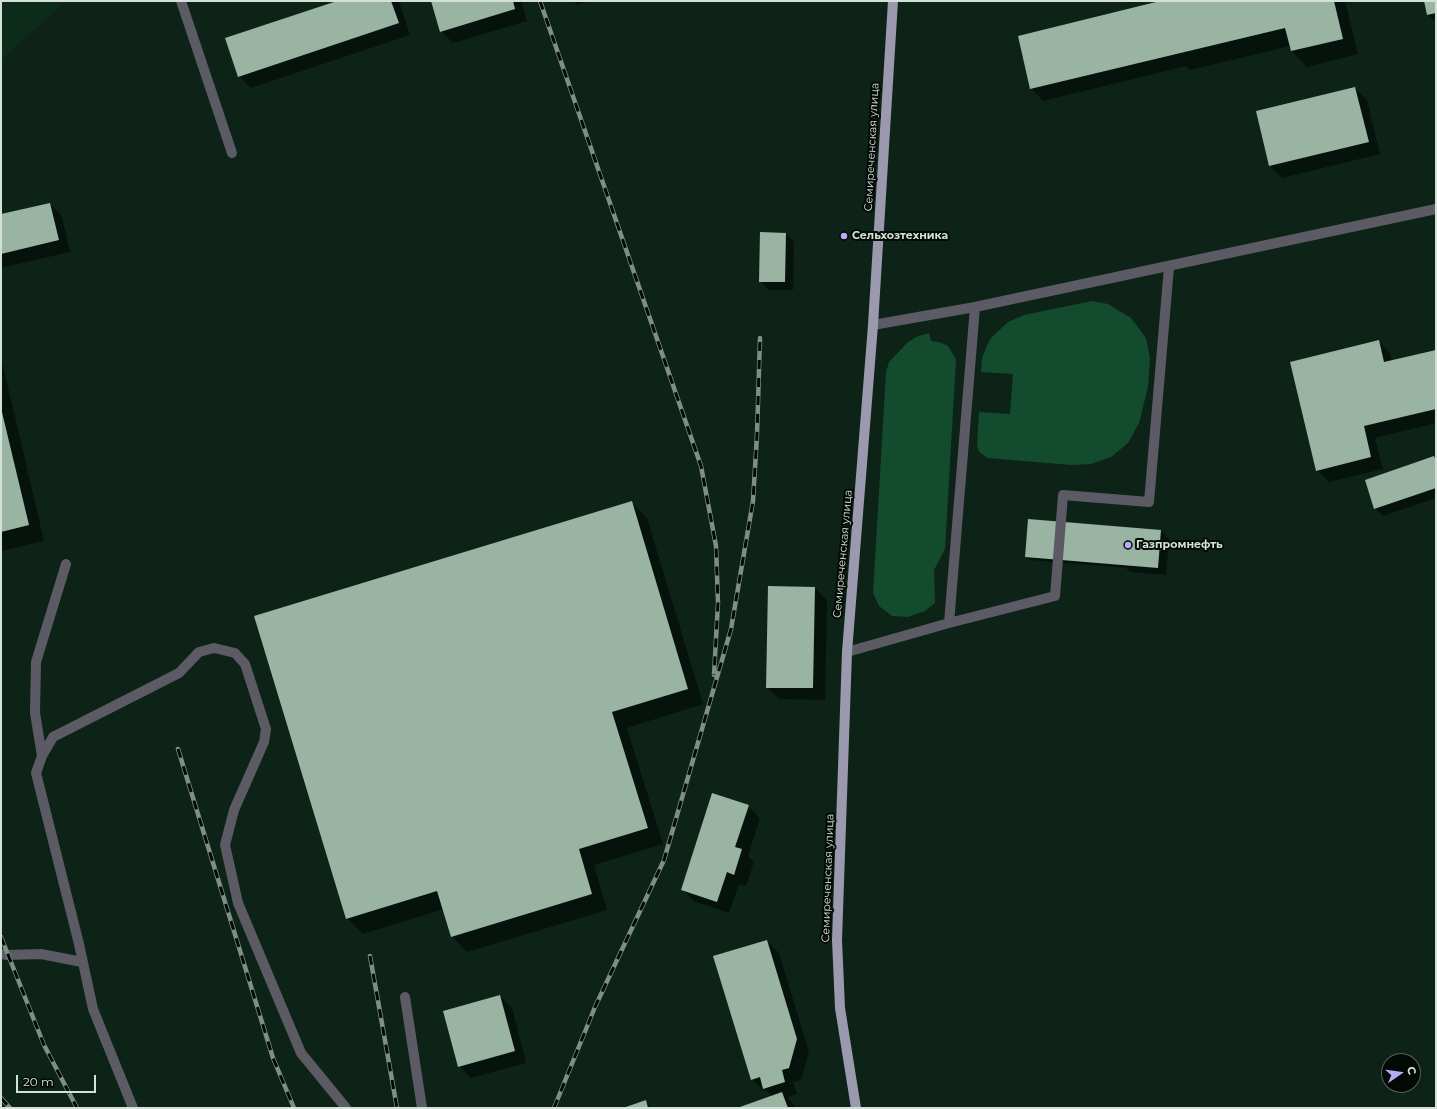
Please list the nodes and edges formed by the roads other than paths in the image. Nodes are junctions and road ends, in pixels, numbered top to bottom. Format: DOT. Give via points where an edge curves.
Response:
graph roads {
  1 [pos="181,1"];
  2 [pos="893,1"];
  3 [pos="232,153"];
  4 [pos="1436,209"];
  5 [pos="1169,267"];
  6 [pos="975,307"];
  7 [pos="873,325"];
  8 [pos="66,564"];
  9 [pos="948,624"];
  10 [pos="847,652"];
  11 [pos="42,756"];
  12 [pos="3,956"];
  13 [pos="82,962"];
  14 [pos="405,997"];
  15 [pos="133,1108"];
  16 [pos="346,1108"];
  17 [pos="422,1108"];
  18 [pos="856,1108"];
  1 -- 3 [label="street"];
  2 -- 7 [label="main road, Семиреченская улица"];
  4 -- 5 [label="street"];
  5 -- 6 [label="street"];
  5 -- 9 [label="street" via="1149,502 1063,495 1055,596"];
  6 -- 7 [label="street"];
  6 -- 9 [label="street"];
  7 -- 10 [label="main road, Семиреченская улица"];
  8 -- 11 [label="street" via="36,662 35,713"];
  9 -- 10 [label="street"];
  10 -- 18 [label="main road, Семиреченская улица" via="837,940 840,1008"];
  11 -- 13 [label="street" via="36,773"];
  11 -- 16 [label="street" via="53,737 179,673 199,652 214,648 235,653 245,664 266,729 264,742 234,810 225,845 238,902 301,1053"];
  12 -- 13 [label="street" via="41,954"];
  13 -- 15 [label="street" via="93,1008"];
  14 -- 17 [label="street"];
}
